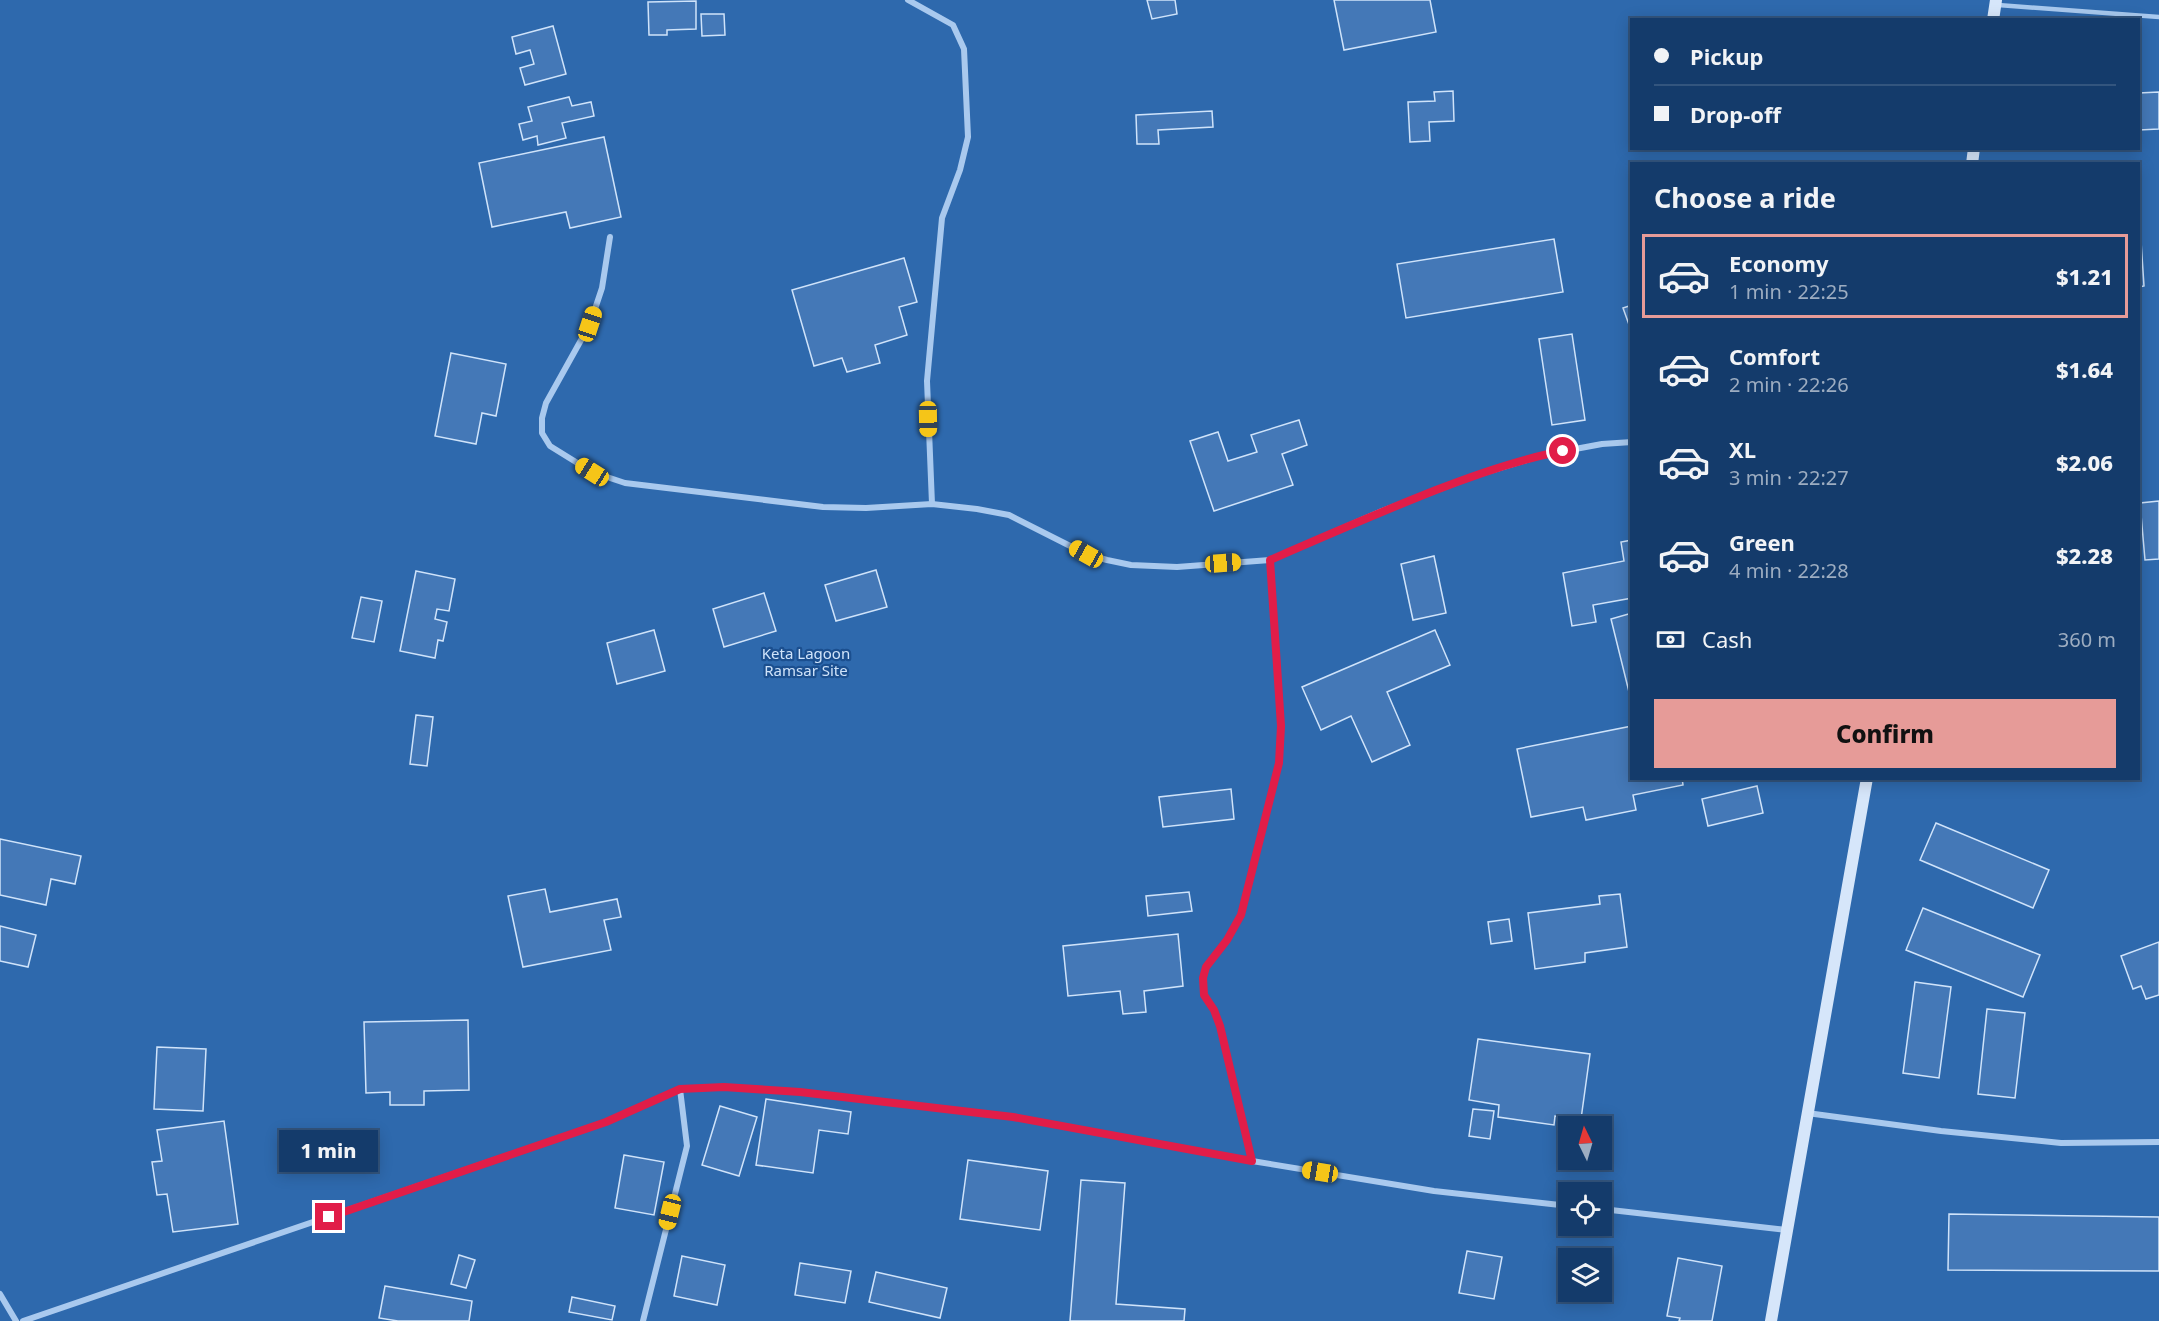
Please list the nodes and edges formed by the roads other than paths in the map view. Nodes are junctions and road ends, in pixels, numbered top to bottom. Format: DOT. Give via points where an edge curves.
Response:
graph roads {
  1 [pos="908,0"];
  2 [pos="1995,3"];
  3 [pos="2159,17"];
  4 [pos="1993,18"];
  5 [pos="610,237"];
  6 [pos="1630,442"];
  7 [pos="932,504"];
  8 [pos="1270,560"];
  9 [pos="1867,780"];
  10 [pos="680,1089"];
  11 [pos="1806,1113"];
  12 [pos="2159,1142"];
  13 [pos="1252,1161"];
  14 [pos="1558,1205"];
  15 [pos="1612,1210"];
  16 [pos="1787,1230"];
  17 [pos="0,1294"];
  18 [pos="16,1321"];
  19 [pos="23,1321"];
  20 [pos="643,1321"];
  21 [pos="1771,1321"];
  1 -- 7 [label="street" via="953,25 964,50 968,137 942,218 927,381"];
  2 -- 3 [label="lane"];
  2 -- 4 [label="main road"];
  5 -- 7 [label="street" via="602,288 590,324 546,403 542,433 550,446 592,472 625,483 823,507"];
  6 -- 8 [label="street" via="1543,454 1474,476"];
  7 -- 8 [label="street" via="1009,515 1086,554 1131,565 1176,567"];
  8 -- 13 [label="street" via="1281,726 1279,763 1241,915 1206,967 1203,978 1204,995 1220,1026"];
  9 -- 11 [label="main road"];
  10 -- 13 [label="street" via="724,1087 800,1092 1013,1117"];
  10 -- 19 [label="street" via="595,1126"];
  10 -- 20 [label="street" via="687,1146"];
  11 -- 12 [label="street" via="2061,1143"];
  11 -- 16 [label="main road"];
  13 -- 14 [label="street" via="1434,1191"];
  15 -- 16 [label="street"];
  16 -- 21 [label="main road"];
  17 -- 18 [label="street"];
}
